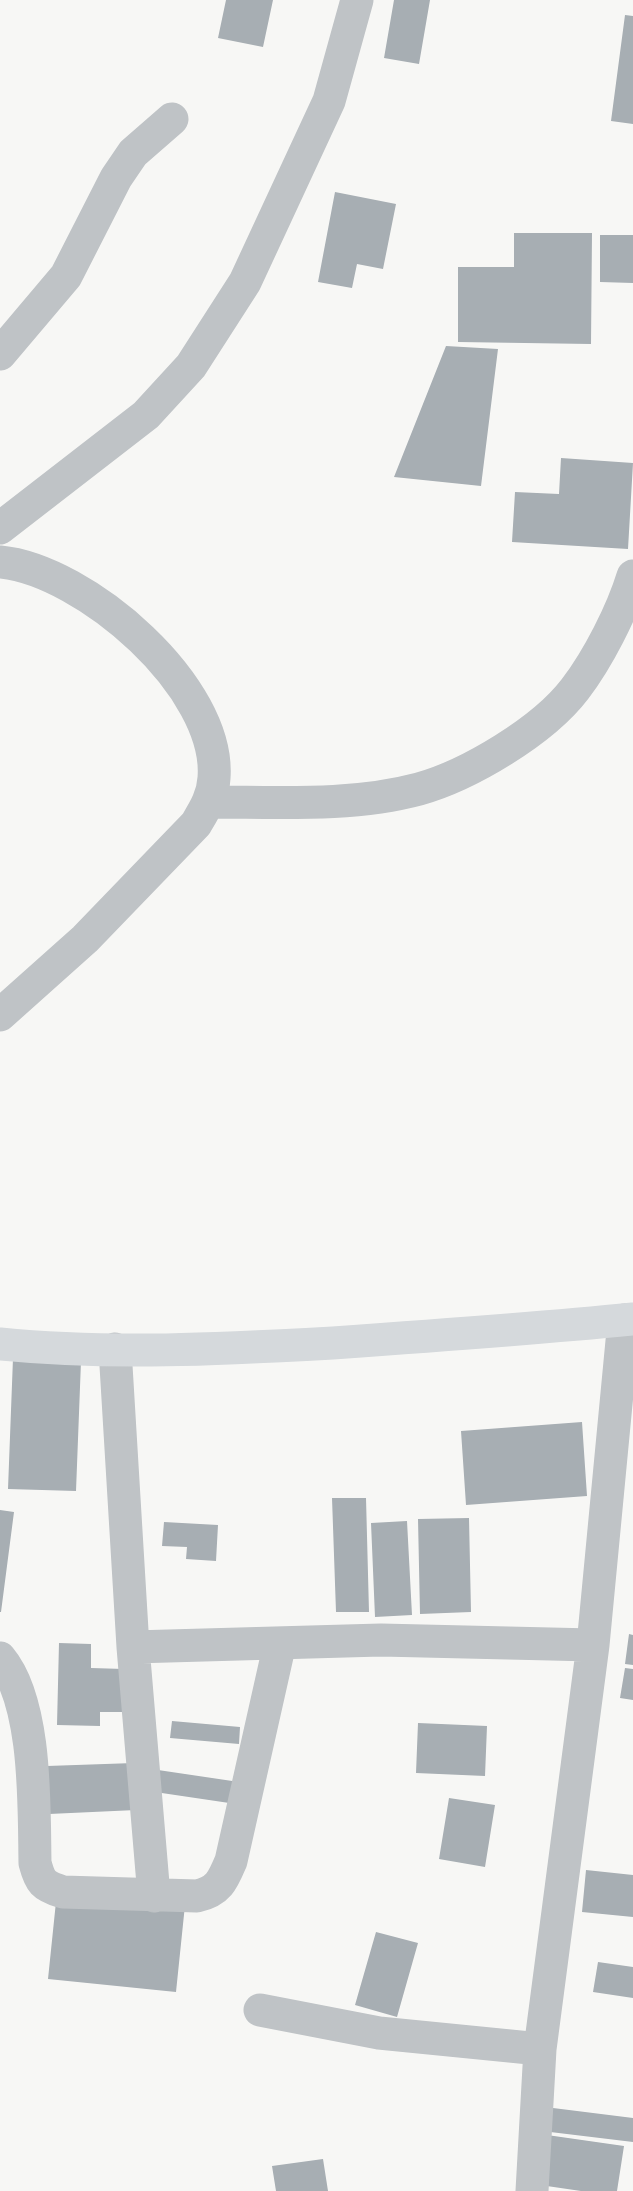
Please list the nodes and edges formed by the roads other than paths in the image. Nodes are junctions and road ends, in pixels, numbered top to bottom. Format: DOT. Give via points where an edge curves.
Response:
graph roads {
  1 [pos="357,0"];
  2 [pos="172,119"];
  3 [pos="0,354"];
  4 [pos="0,528"];
  5 [pos="0,562"];
  6 [pos="632,582"];
  7 [pos="209,802"];
  8 [pos="0,1015"];
  9 [pos="628,1319"];
  10 [pos="0,1344"];
  11 [pos="115,1349"];
  12 [pos="280,1643"];
  13 [pos="593,1645"];
  14 [pos="133,1647"];
  15 [pos="0,1658"];
  16 [pos="154,1896"];
  17 [pos="260,2010"];
  18 [pos="540,2049"];
  19 [pos="532,2191"];
  1 -- 4 [label="street" via="324,111 245,282 191,366 146,415"];
  2 -- 3 [label="street" via="134,153 116,178 66,276"];
  5 -- 7 [label="street" via="46,574 92,598 161,657 189,695 207,729 214,777"];
  6 -- 7 [label="street" via="592,663 573,691 529,733 456,777 417,789 359,799"];
  7 -- 8 [label="street" via="196,824 85,939"];
  9 -- 11 [label="main road" via="493,1333 197,1351"];
  9 -- 13 [label="street"];
  10 -- 11 [label="main road"];
  11 -- 14 [label="street"];
  12 -- 13 [label="street" via="381,1640"];
  12 -- 14 [label="street"];
  12 -- 16 [label="street" via="231,1861 222,1883 211,1893 197,1896"];
  13 -- 18 [label="street"];
  14 -- 16 [label="street"];
  15 -- 16 [label="street" via="9,1669 23,1713 32,1772 35,1863 39,1875 47,1887 63,1892"];
  17 -- 18 [label="street" via="379,2033"];
  18 -- 19 [label="street"];
}
